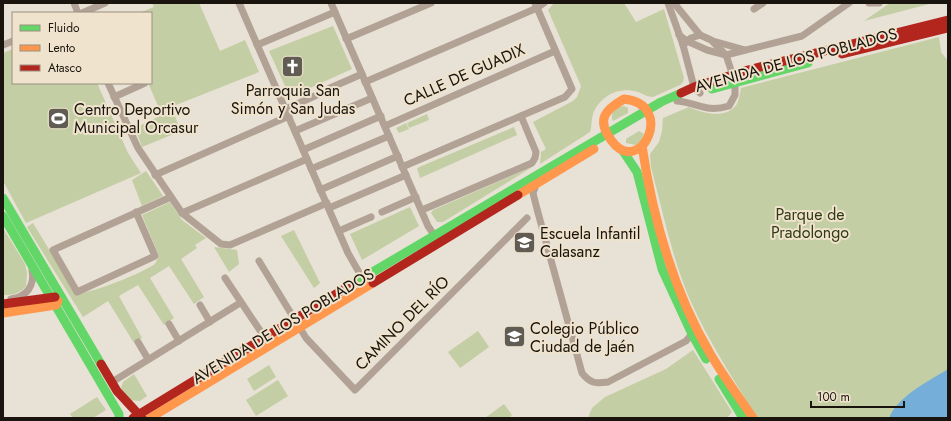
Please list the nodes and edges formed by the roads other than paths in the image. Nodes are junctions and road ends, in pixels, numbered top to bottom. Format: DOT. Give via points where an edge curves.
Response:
graph roads {
  1 [pos="105,3"];
  2 [pos="239,3"];
  3 [pos="331,3"];
  4 [pos="431,3"];
  5 [pos="544,3"];
  6 [pos="668,3"];
  7 [pos="674,3"];
  8 [pos="762,3"];
  9 [pos="849,3"];
  10 [pos="869,3"];
  11 [pos="879,3"];
  12 [pos="536,6"];
  13 [pos="754,9"];
  14 [pos="84,12"];
  15 [pos="335,12"];
  16 [pos="948,20"];
  17 [pos="948,28"];
  18 [pos="700,36"];
  19 [pos="346,40"];
  20 [pos="711,40"];
  21 [pos="685,43"];
  22 [pos="257,45"];
  23 [pos="746,50"];
  24 [pos="555,51"];
  25 [pos="726,55"];
  26 [pos="362,74"];
  27 [pos="734,78"];
  28 [pos="365,82"];
  29 [pos="108,84"];
  30 [pos="143,84"];
  31 [pos="330,88"];
  32 [pos="697,90"];
  33 [pos="319,94"];
  34 [pos="114,97"];
  35 [pos="372,98"];
  36 [pos="677,101"];
  37 [pos="286,109"];
  38 [pos="648,113"];
  39 [pos="289,116"];
  40 [pos="381,116"];
  41 [pos="521,116"];
  42 [pos="385,126"];
  43 [pos="295,131"];
  44 [pos="389,136"];
  45 [pos="609,137"];
  46 [pos="642,146"];
  47 [pos="303,150"];
  48 [pos="623,151"];
  49 [pos="398,156"];
  50 [pos="307,159"];
  51 [pos="402,167"];
  52 [pos="311,169"];
  53 [pos="155,175"];
  54 [pos="406,175"];
  55 [pos="536,184"];
  56 [pos="320,190"];
  57 [pos="171,197"];
  58 [pos="416,197"];
  59 [pos="3,198"];
  60 [pos="328,206"];
  61 [pos="422,210"];
  62 [pos="136,212"];
  63 [pos="382,212"];
  64 [pos="182,213"];
  65 [pos="3,216"];
  66 [pos="371,216"];
  67 [pos="527,218"];
  68 [pos="339,231"];
  69 [pos="433,235"];
  70 [pos="443,241"];
  71 [pos="428,250"];
  72 [pos="259,261"];
  73 [pos="31,264"];
  74 [pos="225,278"];
  75 [pos="361,279"];
  76 [pos="373,284"];
  77 [pos="61,297"];
  78 [pos="53,301"];
  79 [pos="240,303"];
  80 [pos="3,304"];
  81 [pos="200,305"];
  82 [pos="3,313"];
  83 [pos="295,320"];
  84 [pos="210,322"];
  85 [pos="169,324"];
  86 [pos="300,328"];
  87 [pos="692,334"];
  88 [pos="264,338"];
  89 [pos="179,341"];
  90 [pos="138,342"];
  91 [pos="271,345"];
  92 [pos="148,359"];
  93 [pos="112,382"];
  94 [pos="131,406"];
  95 [pos="119,416"];
  96 [pos="745,416"];
  97 [pos="138,417"];
  98 [pos="150,418"];
  1 -- 14 [label="street"];
  2 -- 22 [label="street"];
  3 -- 15 [label="street"];
  4 -- 19 [label="street"];
  5 -- 12 [label="street"];
  6 -- 21 [label="street" via="679,35"];
  7 -- 18 [label="street"];
  8 -- 13 [label="street"];
  9 -- 23 [label="street" via="802,36"];
  10 -- 11 [label="street"];
  12 -- 24 [label="street"];
  12 -- 28 [label="street"];
  15 -- 19 [label="street"];
  15 -- 22 [label="street"];
  16 -- 27 [label="main road, AVENIDA DE LOS POBLADOS"];
  17 -- 27 [label="main road, AVENIDA DE LOS POBLADOS"];
  18 -- 20 [label="street"];
  18 -- 21 [label="street"];
  19 -- 26 [label="street"];
  20 -- 23 [label="street"];
  20 -- 25 [label="street"];
  21 -- 25 [label="street"];
  21 -- 32 [label="street"];
  22 -- 37 [label="street"];
  23 -- 25 [label="street"];
  24 -- 41 [label="street" via="572,89 565,97"];
  24 -- 42 [label="street, CALLE DE GUADIX"];
  25 -- 27 [label="street"];
  26 -- 28 [label="street"];
  26 -- 31 [label="street"];
  27 -- 32 [label="main road, AVENIDA DE LOS POBLADOS"];
  27 -- 36 [label="street" via="735,95 728,106 716,110"];
  28 -- 35 [label="street"];
  29 -- 34 [label="street"];
  30 -- 34 [label="street"];
  32 -- 36 [label="main road, AVENIDA DE LOS POBLADOS"];
  32 -- 38 [label="main road, AVENIDA DE LOS POBLADOS"];
  33 -- 37 [label="street"];
  34 -- 53 [label="street" via="138,148"];
  35 -- 40 [label="street"];
  35 -- 43 [label="street"];
  36 -- 38 [label="main road, AVENIDA DE LOS POBLADOS"];
  37 -- 39 [label="street"];
  38 -- 45 [label="main road, AVENIDA DE LOS POBLADOS"];
  38 -- 45 [label="main road" via="642,104 630,99 609,106 604,114"];
  38 -- 46 [label="main road" via="650,133"];
  39 -- 43 [label="street"];
  39 -- 53 [label="street"];
  40 -- 42 [label="street"];
  40 -- 47 [label="street"];
  41 -- 51 [label="street"];
  41 -- 61 [label="street" via="536,152 536,158 532,163"];
  42 -- 44 [label="street"];
  43 -- 47 [label="street"];
  44 -- 49 [label="street"];
  44 -- 52 [label="street"];
  45 -- 48 [label="main road" via="616,147"];
  45 -- 55 [label="main road, AVENIDA DE LOS POBLADOS"];
  45 -- 69 [label="main road, AVENIDA DE LOS POBLADOS"];
  46 -- 48 [label="main road" via="633,151"];
  46 -- 96 [label="main road" via="650,198 670,268 696,326"];
  47 -- 50 [label="street"];
  48 -- 87 [label="main road" via="637,172 662,269"];
  49 -- 51 [label="street"];
  49 -- 56 [label="street"];
  50 -- 52 [label="street"];
  50 -- 64 [label="street"];
  51 -- 54 [label="street"];
  52 -- 56 [label="street"];
  53 -- 57 [label="street"];
  54 -- 58 [label="street"];
  54 -- 60 [label="street"];
  55 -- 70 [label="main road, AVENIDA DE LOS POBLADOS"];
  55 -- 87 [label="street" via="533,193 537,209 582,373 588,381 598,384 608,382 686,341"];
  56 -- 60 [label="street"];
  57 -- 62 [label="street"];
  57 -- 64 [label="street"];
  58 -- 61 [label="street"];
  58 -- 63 [label="street"];
  59 -- 77 [label="main road"];
  60 -- 64 [label="street" via="230,244 221,244"];
  60 -- 68 [label="street"];
  61 -- 69 [label="street"];
  62 -- 62 [label="street" via="53,250 77,292 155,256"];
  65 -- 73 [label="main road"];
  66 -- 68 [label="street"];
  67 -- 86 [label="street, CAMINO DEL RÍO" via="355,390"];
  68 -- 75 [label="street"];
  69 -- 70 [label="street"];
  69 -- 71 [label="street"];
  69 -- 75 [label="main road, AVENIDA DE LOS POBLADOS"];
  70 -- 71 [label="main road, AVENIDA DE LOS POBLADOS"];
  71 -- 76 [label="main road, AVENIDA DE LOS POBLADOS"];
  72 -- 83 [label="street"];
  73 -- 78 [label="main road"];
  73 -- 80 [label="street" via="34,279 30,289 17,298 4,301"];
  74 -- 79 [label="street"];
  75 -- 76 [label="street" via="366,284"];
  75 -- 83 [label="main road, AVENIDA DE LOS POBLADOS"];
  76 -- 86 [label="main road, AVENIDA DE LOS POBLADOS"];
  77 -- 78 [label="main road"];
  77 -- 93 [label="main road"];
  78 -- 80 [label="main road"];
  78 -- 82 [label="main road"];
  78 -- 95 [label="main road"];
  79 -- 84 [label="street"];
  79 -- 88 [label="street"];
  81 -- 84 [label="street"];
  83 -- 86 [label="street"];
  83 -- 88 [label="main road, AVENIDA DE LOS POBLADOS"];
  84 -- 89 [label="street"];
  85 -- 89 [label="street"];
  86 -- 91 [label="main road, AVENIDA DE LOS POBLADOS"];
  87 -- 96 [label="main road"];
  88 -- 91 [label="street"];
  88 -- 97 [label="main road, AVENIDA DE LOS POBLADOS"];
  89 -- 92 [label="street"];
  90 -- 92 [label="street"];
  91 -- 98 [label="main road, AVENIDA DE LOS POBLADOS"];
  92 -- 93 [label="street"];
  93 -- 94 [label="main road"];
  94 -- 95 [label="main road" via="123,407"];
  94 -- 97 [label="main road"];
}
